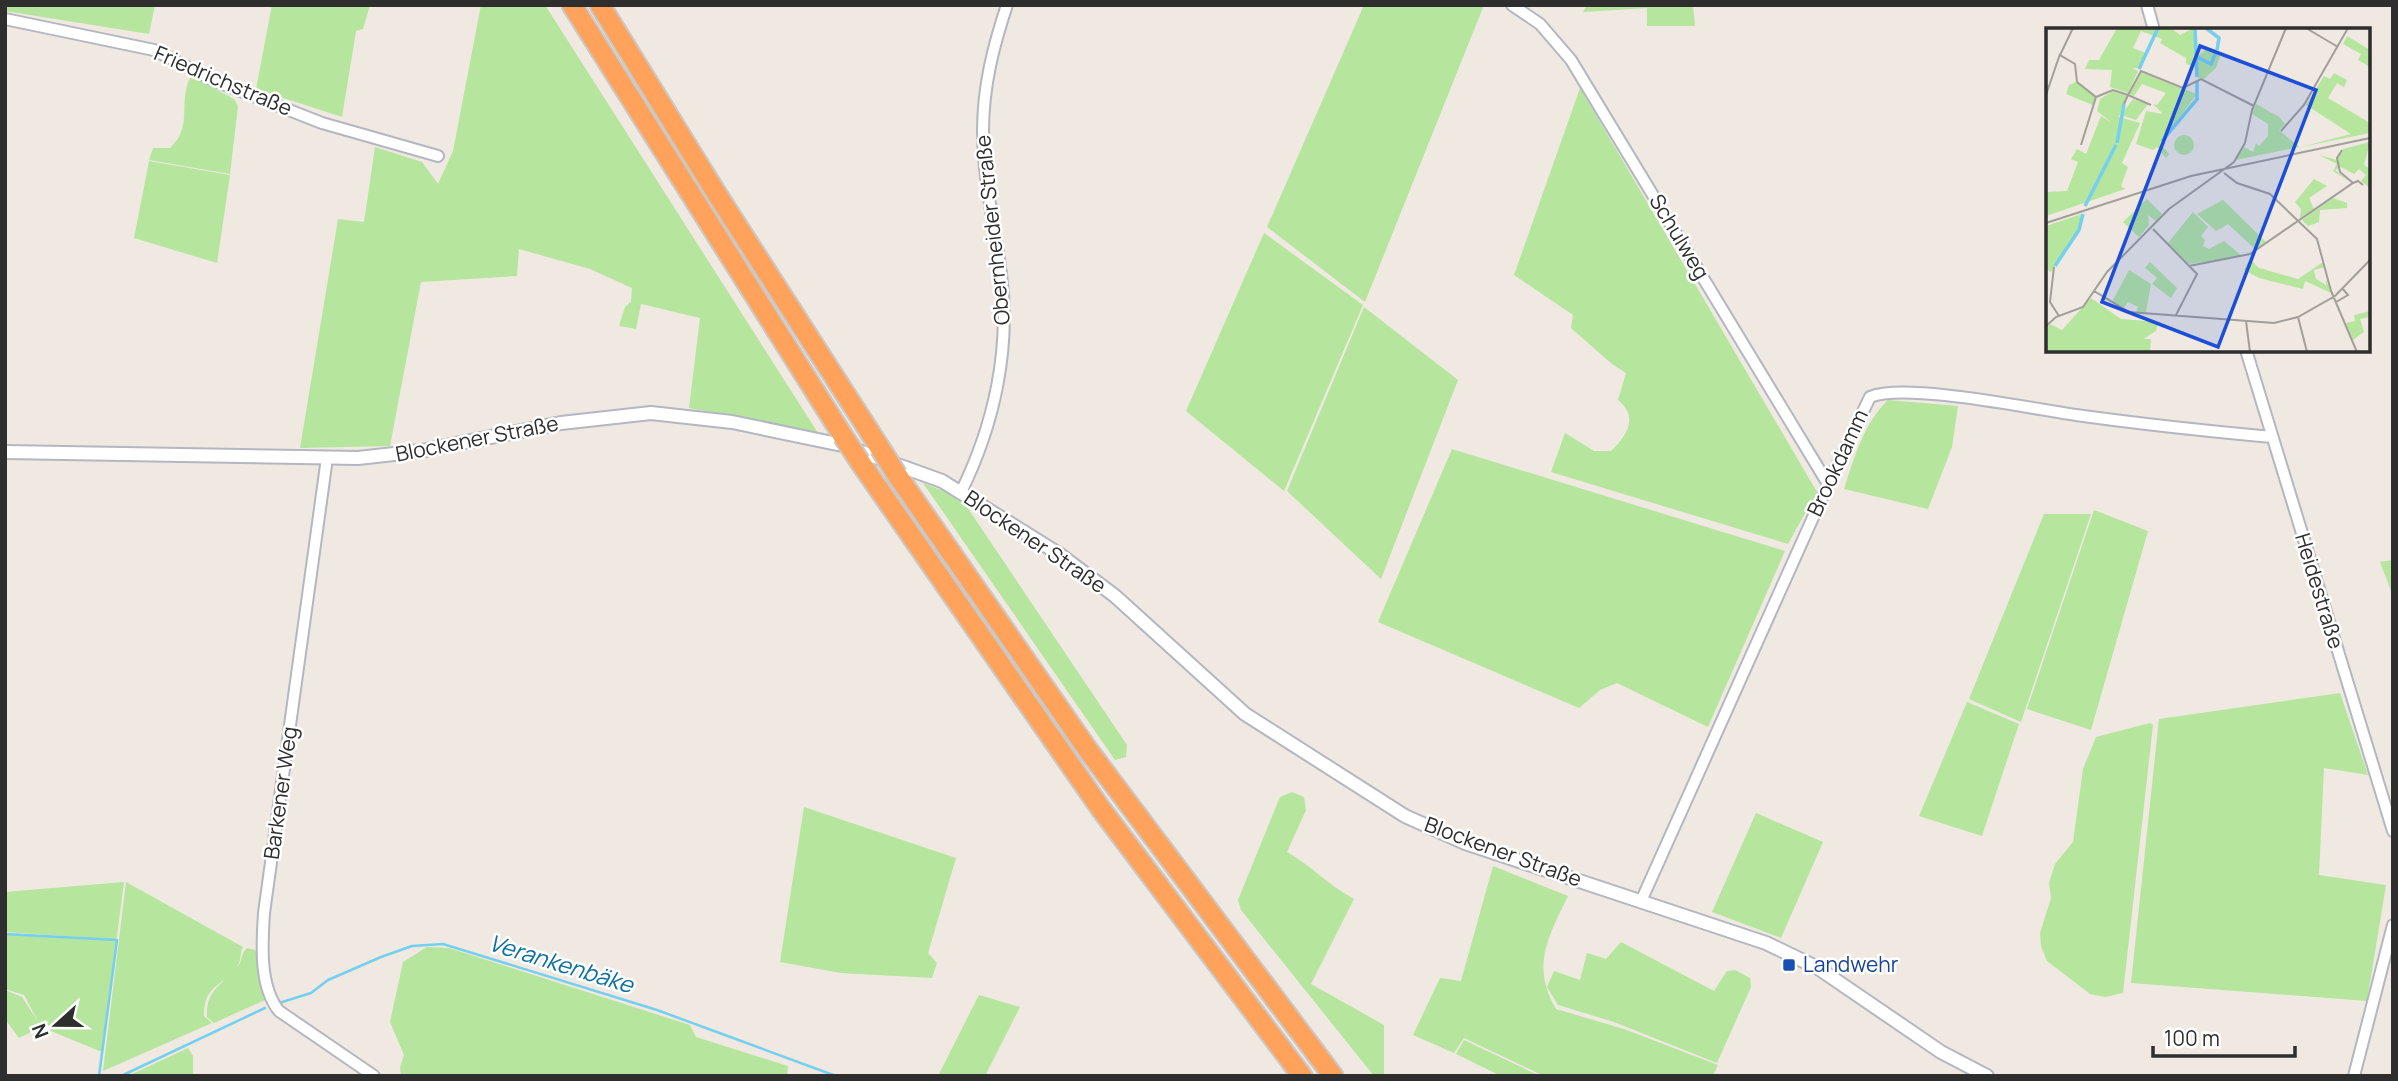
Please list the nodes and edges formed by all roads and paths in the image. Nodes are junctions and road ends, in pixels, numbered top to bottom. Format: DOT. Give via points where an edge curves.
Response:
graph roads {
  1 [pos="572,5"];
  2 [pos="600,5"];
  3 [pos="1006,5"];
  4 [pos="1512,5"];
  5 [pos="2147,5"];
  6 [pos="5,19"];
  7 [pos="2153,28"];
  8 [pos="438,156"];
  9 [pos="2247,352"];
  10 [pos="2272,437"];
  11 [pos="5,452"];
  12 [pos="327,458"];
  13 [pos="1828,484"];
  14 [pos="961,492"];
  15 [pos="2393,831"];
  16 [pos="1642,899"];
  17 [pos="2393,925"];
  18 [pos="374,1076"];
  19 [pos="1302,1076"];
  20 [pos="1333,1076"];
  21 [pos="1987,1076"];
  22 [pos="2354,1076"];
  1 -- 19 [label="highway, bridge" via="860,463 1105,814"];
  2 -- 20 [label="highway, bridge" via="897,475 1117,790"];
  3 -- 14 [label="street, Obernheider Straße" via="988,70 983,132 985,176 1002,274 1003,354 993,409"];
  4 -- 13 [label="street, Schulweg" via="1539,24 1571,60"];
  5 -- 7 [label="street"];
  6 -- 8 [label="street, Friedrichstraße" via="154,50 215,82 322,123"];
  9 -- 10 [label="street, Heidestraße"];
  10 -- 13 [label="street, Brookdamm" via="1884,391 1870,397 1864,406"];
  10 -- 15 [label="street, Heidestraße"];
  11 -- 12 [label="street, Blockener Straße"];
  12 -- 14 [label="street, Blockener Straße" via="396,455 561,422 671,413 842,445 913,468"];
  12 -- 18 [label="street, Barkener Weg" via="264,914 264,970 279,1011"];
  13 -- 16 [label="street, Brookdamm"];
  14 -- 16 [label="street, Blockener Straße" via="1095,579 1245,714 1395,810 1465,843"];
  16 -- 21 [label="street, Blockener Straße" via="1736,930 1798,958 1941,1052"];
  17 -- 22 [label="street"];
}
